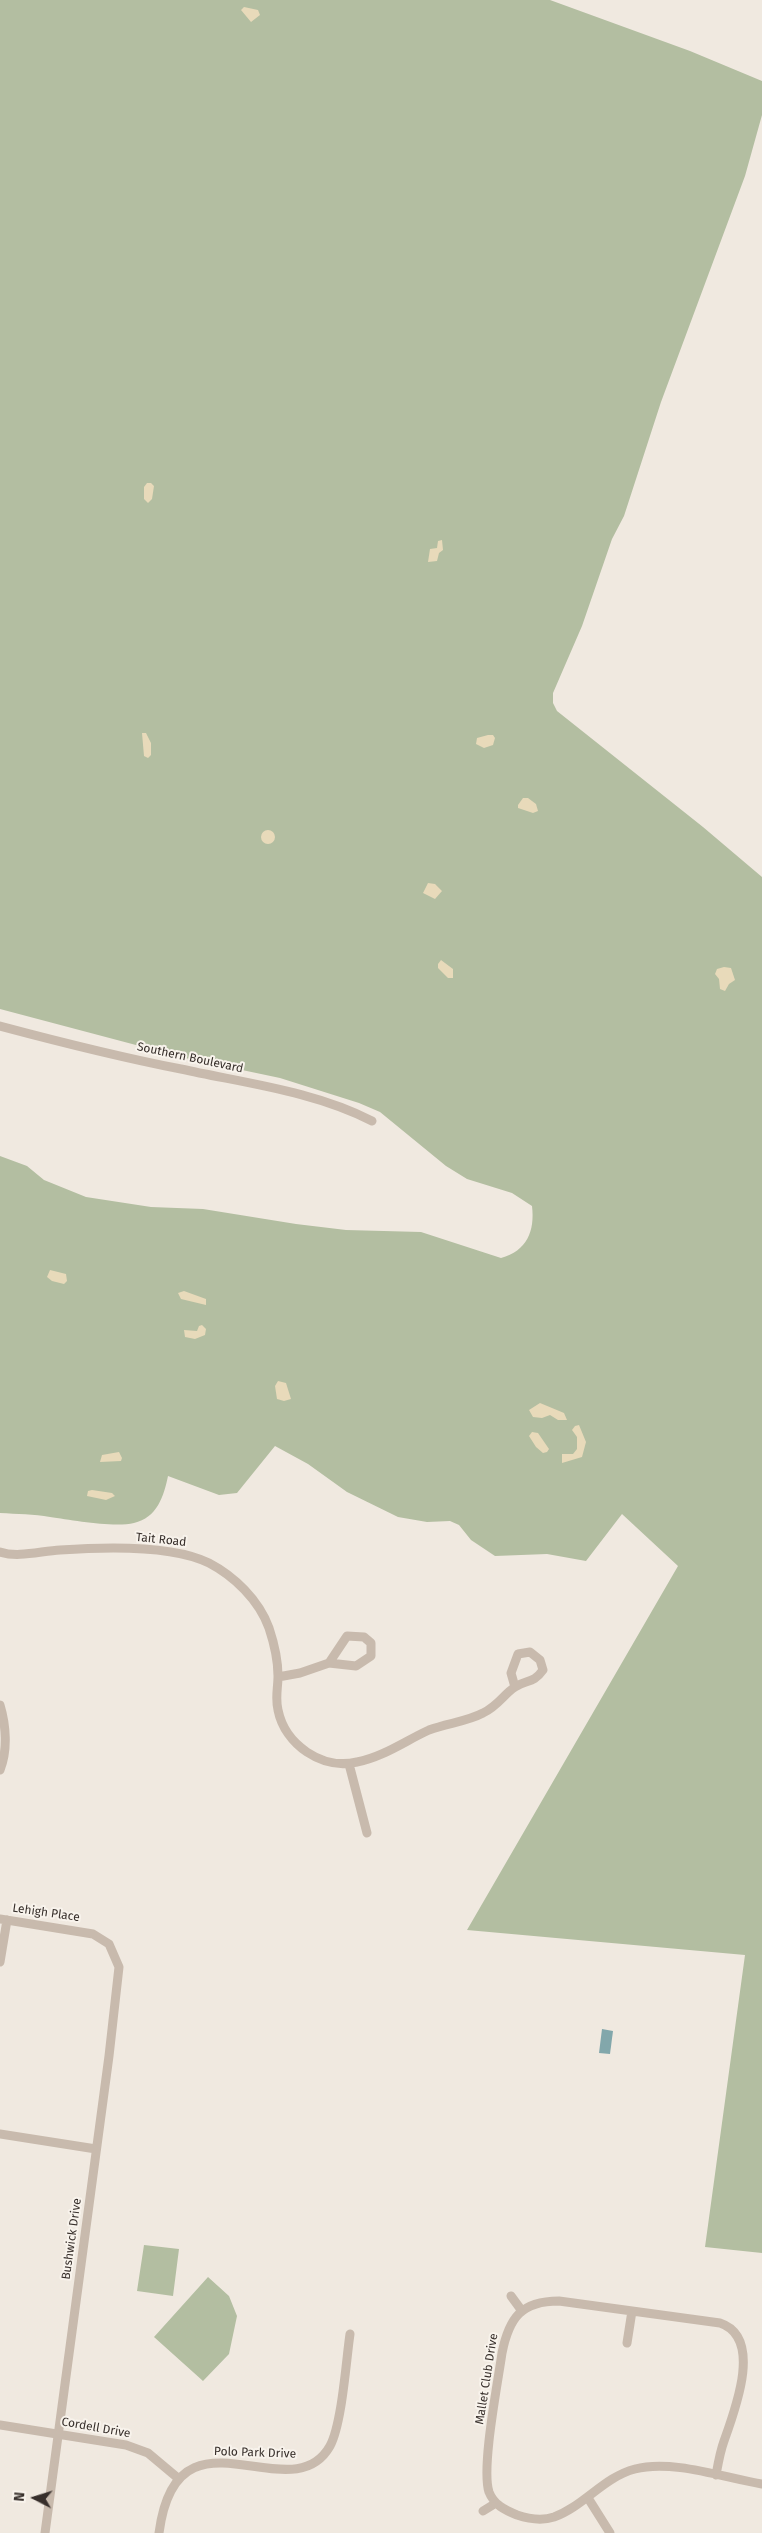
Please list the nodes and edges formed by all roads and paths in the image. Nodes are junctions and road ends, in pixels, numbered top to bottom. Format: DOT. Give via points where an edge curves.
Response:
graph roads {
  1 [pos="0,1026"];
  2 [pos="372,1121"];
  3 [pos="0,1552"];
  4 [pos="329,1663"];
  5 [pos="278,1676"];
  6 [pos="514,1687"];
  7 [pos="0,1705"];
  8 [pos="349,1764"];
  9 [pos="0,1770"];
  10 [pos="367,1833"];
  11 [pos="3,1919"];
  12 [pos="113,1950"];
  13 [pos="0,1962"];
  14 [pos="0,2134"];
  15 [pos="96,2149"];
  16 [pos="511,2296"];
  17 [pos="522,2310"];
  18 [pos="632,2311"];
  19 [pos="350,2334"];
  20 [pos="627,2343"];
  21 [pos="0,2425"];
  22 [pos="58,2434"];
  23 [pos="716,2475"];
  24 [pos="179,2478"];
  25 [pos="762,2484"];
  26 [pos="588,2498"];
  27 [pos="496,2503"];
  28 [pos="483,2511"];
  29 [pos="45,2533"];
  30 [pos="159,2533"];
  31 [pos="610,2533"];
  1 -- 2 [label="street, Southern Boulevard" via="90,1050 295,1094"];
  3 -- 5 [label="street, Tait Road" via="153,1550 190,1555 220,1569 244,1589 263,1615 274,1646"];
  4 -- 4 [label="street" via="356,1666 372,1656 371,1643 364,1637 347,1636"];
  4 -- 5 [label="street" via="300,1673"];
  5 -- 8 [label="street, Tait Road" via="278,1710 294,1742 321,1760"];
  6 -- 8 [label="street" via="483,1714 430,1730 384,1754"];
  7 -- 9 [label="street" via="5,1734"];
  8 -- 10 [label="street"];
  11 -- 12 [label="street, Lehigh Place" via="84,1931 101,1938"];
  11 -- 13 [label="street"];
  12 -- 15 [label="street, Bushwick Drive" via="119,1978"];
  14 -- 15 [label="street"];
  15 -- 22 [label="street, Bushwick Drive"];
  16 -- 17 [label="street"];
  17 -- 18 [label="street" via="546,2301"];
  17 -- 27 [label="street, Mallet Club Drive" via="510,2325 500,2363 487,2468 488,2486"];
  18 -- 20 [label="street"];
  18 -- 23 [label="street" via="720,2323 742,2330 746,2335 752,2369 723,2442"];
  19 -- 24 [label="street, Polo Park Drive" via="336,2432 317,2461 294,2470 212,2463"];
  21 -- 22 [label="street, Cordell Drive"];
  22 -- 24 [label="street, Cordell Drive" via="139,2449"];
  22 -- 29 [label="street, Bushwick Drive"];
  23 -- 25 [label="street"];
  23 -- 26 [label="street" via="649,2466 623,2473"];
  24 -- 30 [label="street" via="165,2502"];
  26 -- 27 [label="street" via="544,2519 526,2518"];
  26 -- 31 [label="street"];
  27 -- 28 [label="street"];
}
